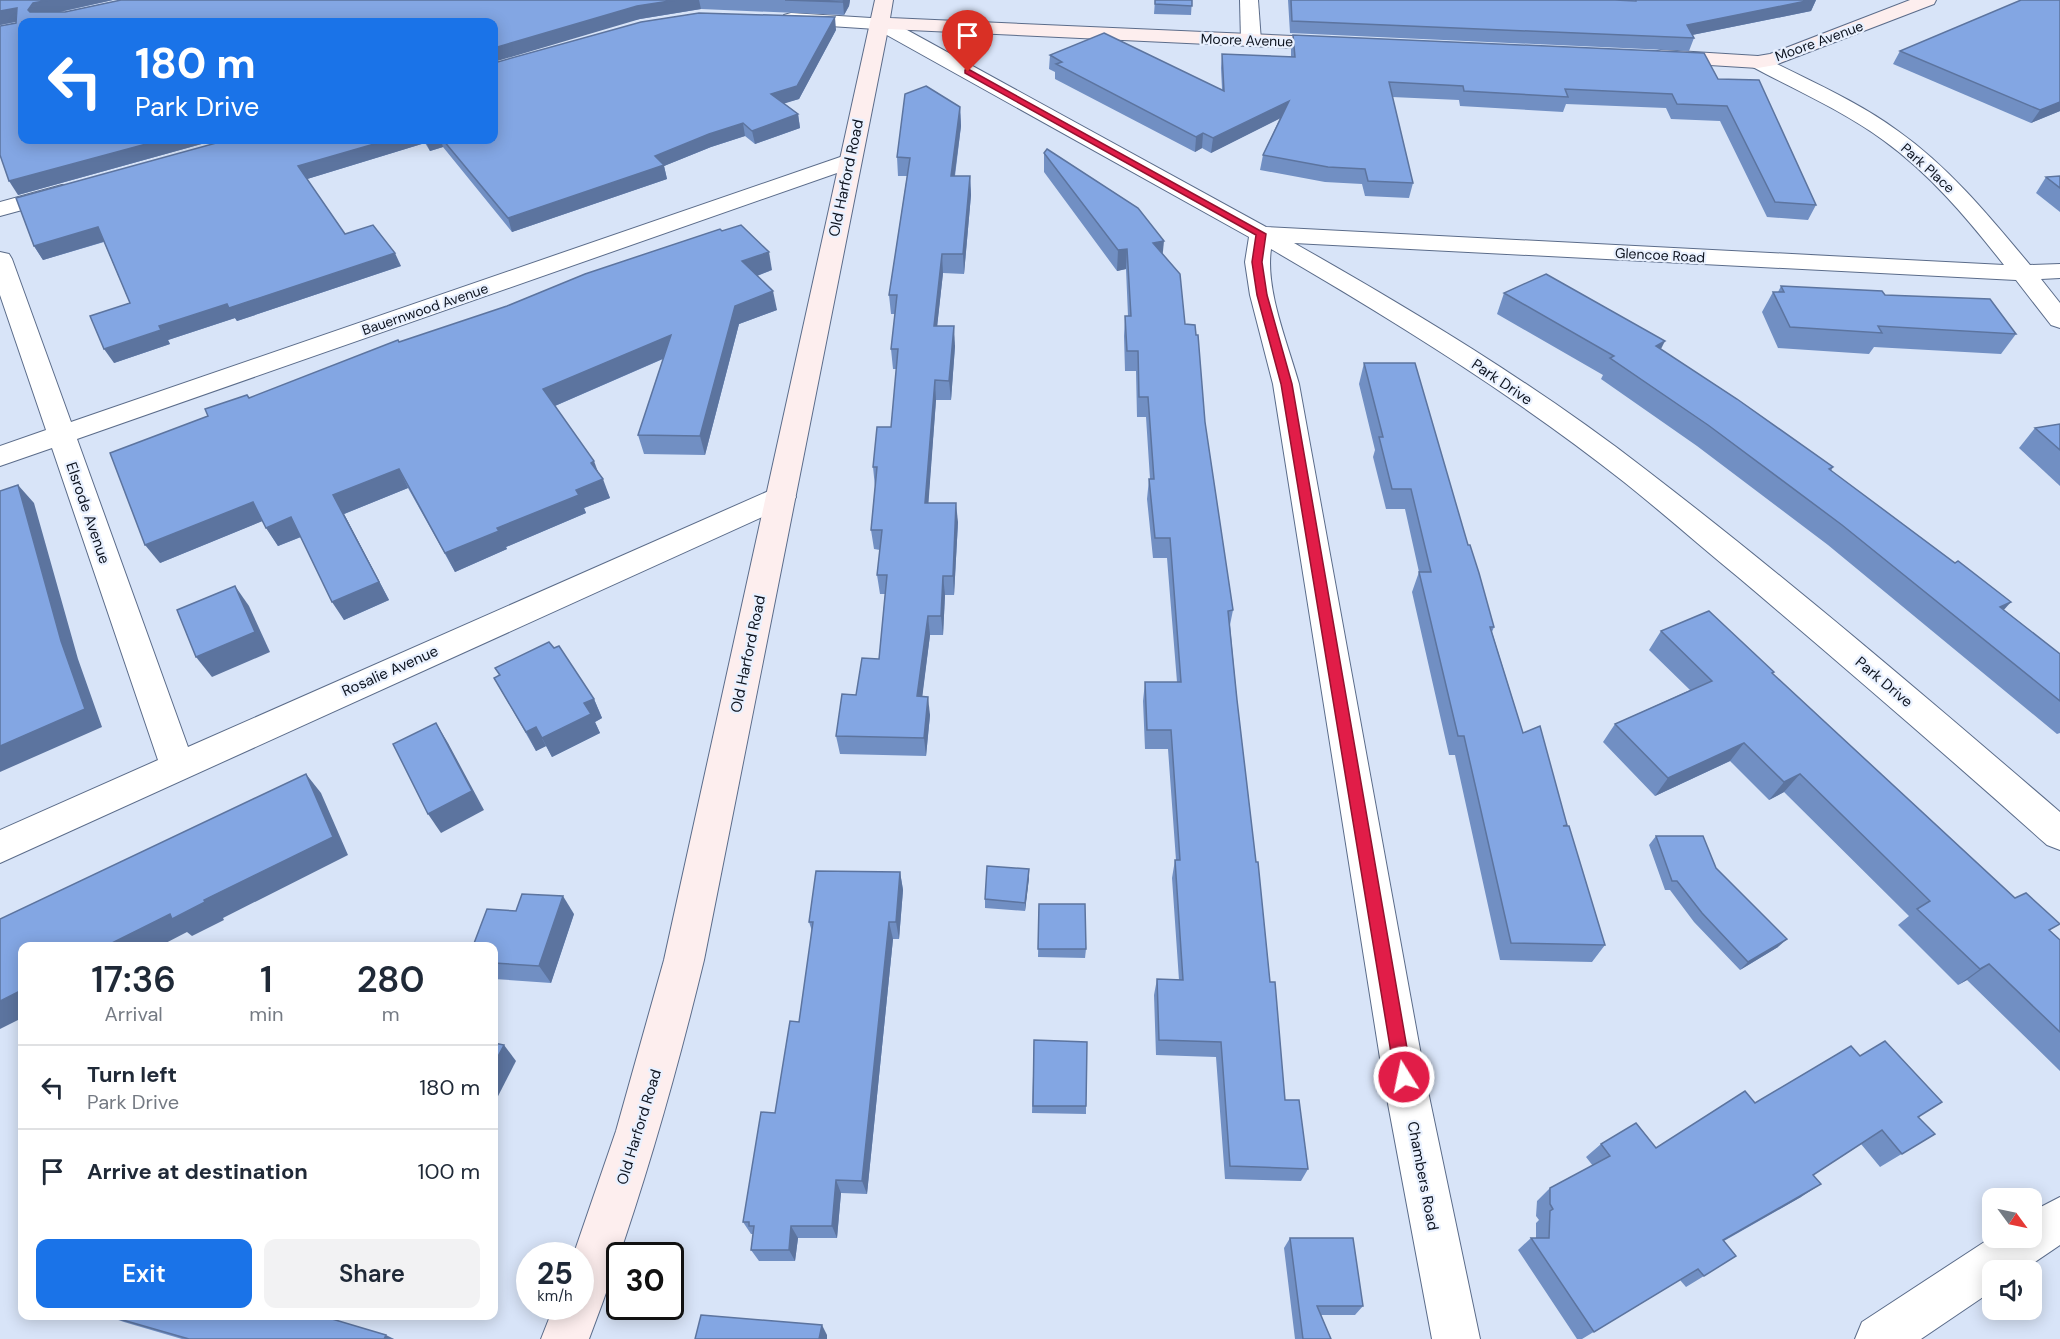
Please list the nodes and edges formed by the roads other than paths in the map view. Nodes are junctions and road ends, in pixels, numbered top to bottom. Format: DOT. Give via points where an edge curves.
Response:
graph roads {
  1 [pos="1249,0"];
  2 [pos="1927,0"];
  3 [pos="882,11"];
  4 [pos="772,18"];
  5 [pos="1251,41"];
  6 [pos="1359,45"];
  7 [pos="1646,56"];
  8 [pos="1758,62"];
  9 [pos="849,161"];
  10 [pos="78,187"];
  11 [pos="0,209"];
  12 [pos="1261,234"];
  13 [pos="0,259"];
  14 [pos="2060,271"];
  15 [pos="2022,273"];
  16 [pos="2060,320"];
  17 [pos="61,435"];
  18 [pos="0,456"];
  19 [pos="781,497"];
  20 [pos="177,766"];
  21 [pos="2060,834"];
  22 [pos="0,847"];
  23 [pos="2060,1219"];
  24 [pos="594,1260"];
  25 [pos="572,1320"];
  26 [pos="565,1339"];
  27 [pos="1456,1339"];
  28 [pos="1879,1339"];
  1 -- 5 [label="street"];
  2 -- 8 [label="street, Moore Avenue"];
  3 -- 4 [label="street"];
  3 -- 5 [label="street, Moore Avenue"];
  3 -- 9 [label="street, Old Harford Road"];
  3 -- 12 [label="street, Park Drive"];
  5 -- 6 [label="street, Moore Avenue"];
  7 -- 8 [label="street, Moore Avenue"];
  8 -- 15 [label="street, Park Place" via="1860,116 1907,148 1948,184"];
  9 -- 17 [label="street, Bauernwood Avenue"];
  9 -- 19 [label="street, Old Harford Road"];
  10 -- 11 [label="street"];
  12 -- 15 [label="street, Glencoe Road"];
  12 -- 21 [label="street, Park Drive" via="1437,339 1635,475 1896,691"];
  12 -- 27 [label="street, Chambers Road" via="1257,262 1262,295 1286,384 1404,1077"];
  13 -- 17 [label="street, Elsrode Avenue"];
  14 -- 15 [label="street, Glencoe Road"];
  15 -- 16 [label="street, Park Place"];
  17 -- 18 [label="street, Bauernwood Avenue"];
  17 -- 20 [label="street, Elsrode Avenue"];
  19 -- 20 [label="street, Rosalie Avenue"];
  19 -- 24 [label="street, Old Harford Road" via="687,949 659,1063"];
  20 -- 22 [label="street, Rosalie Avenue"];
  23 -- 28 [label="street"];
  25 -- 26 [label="street"];
}
